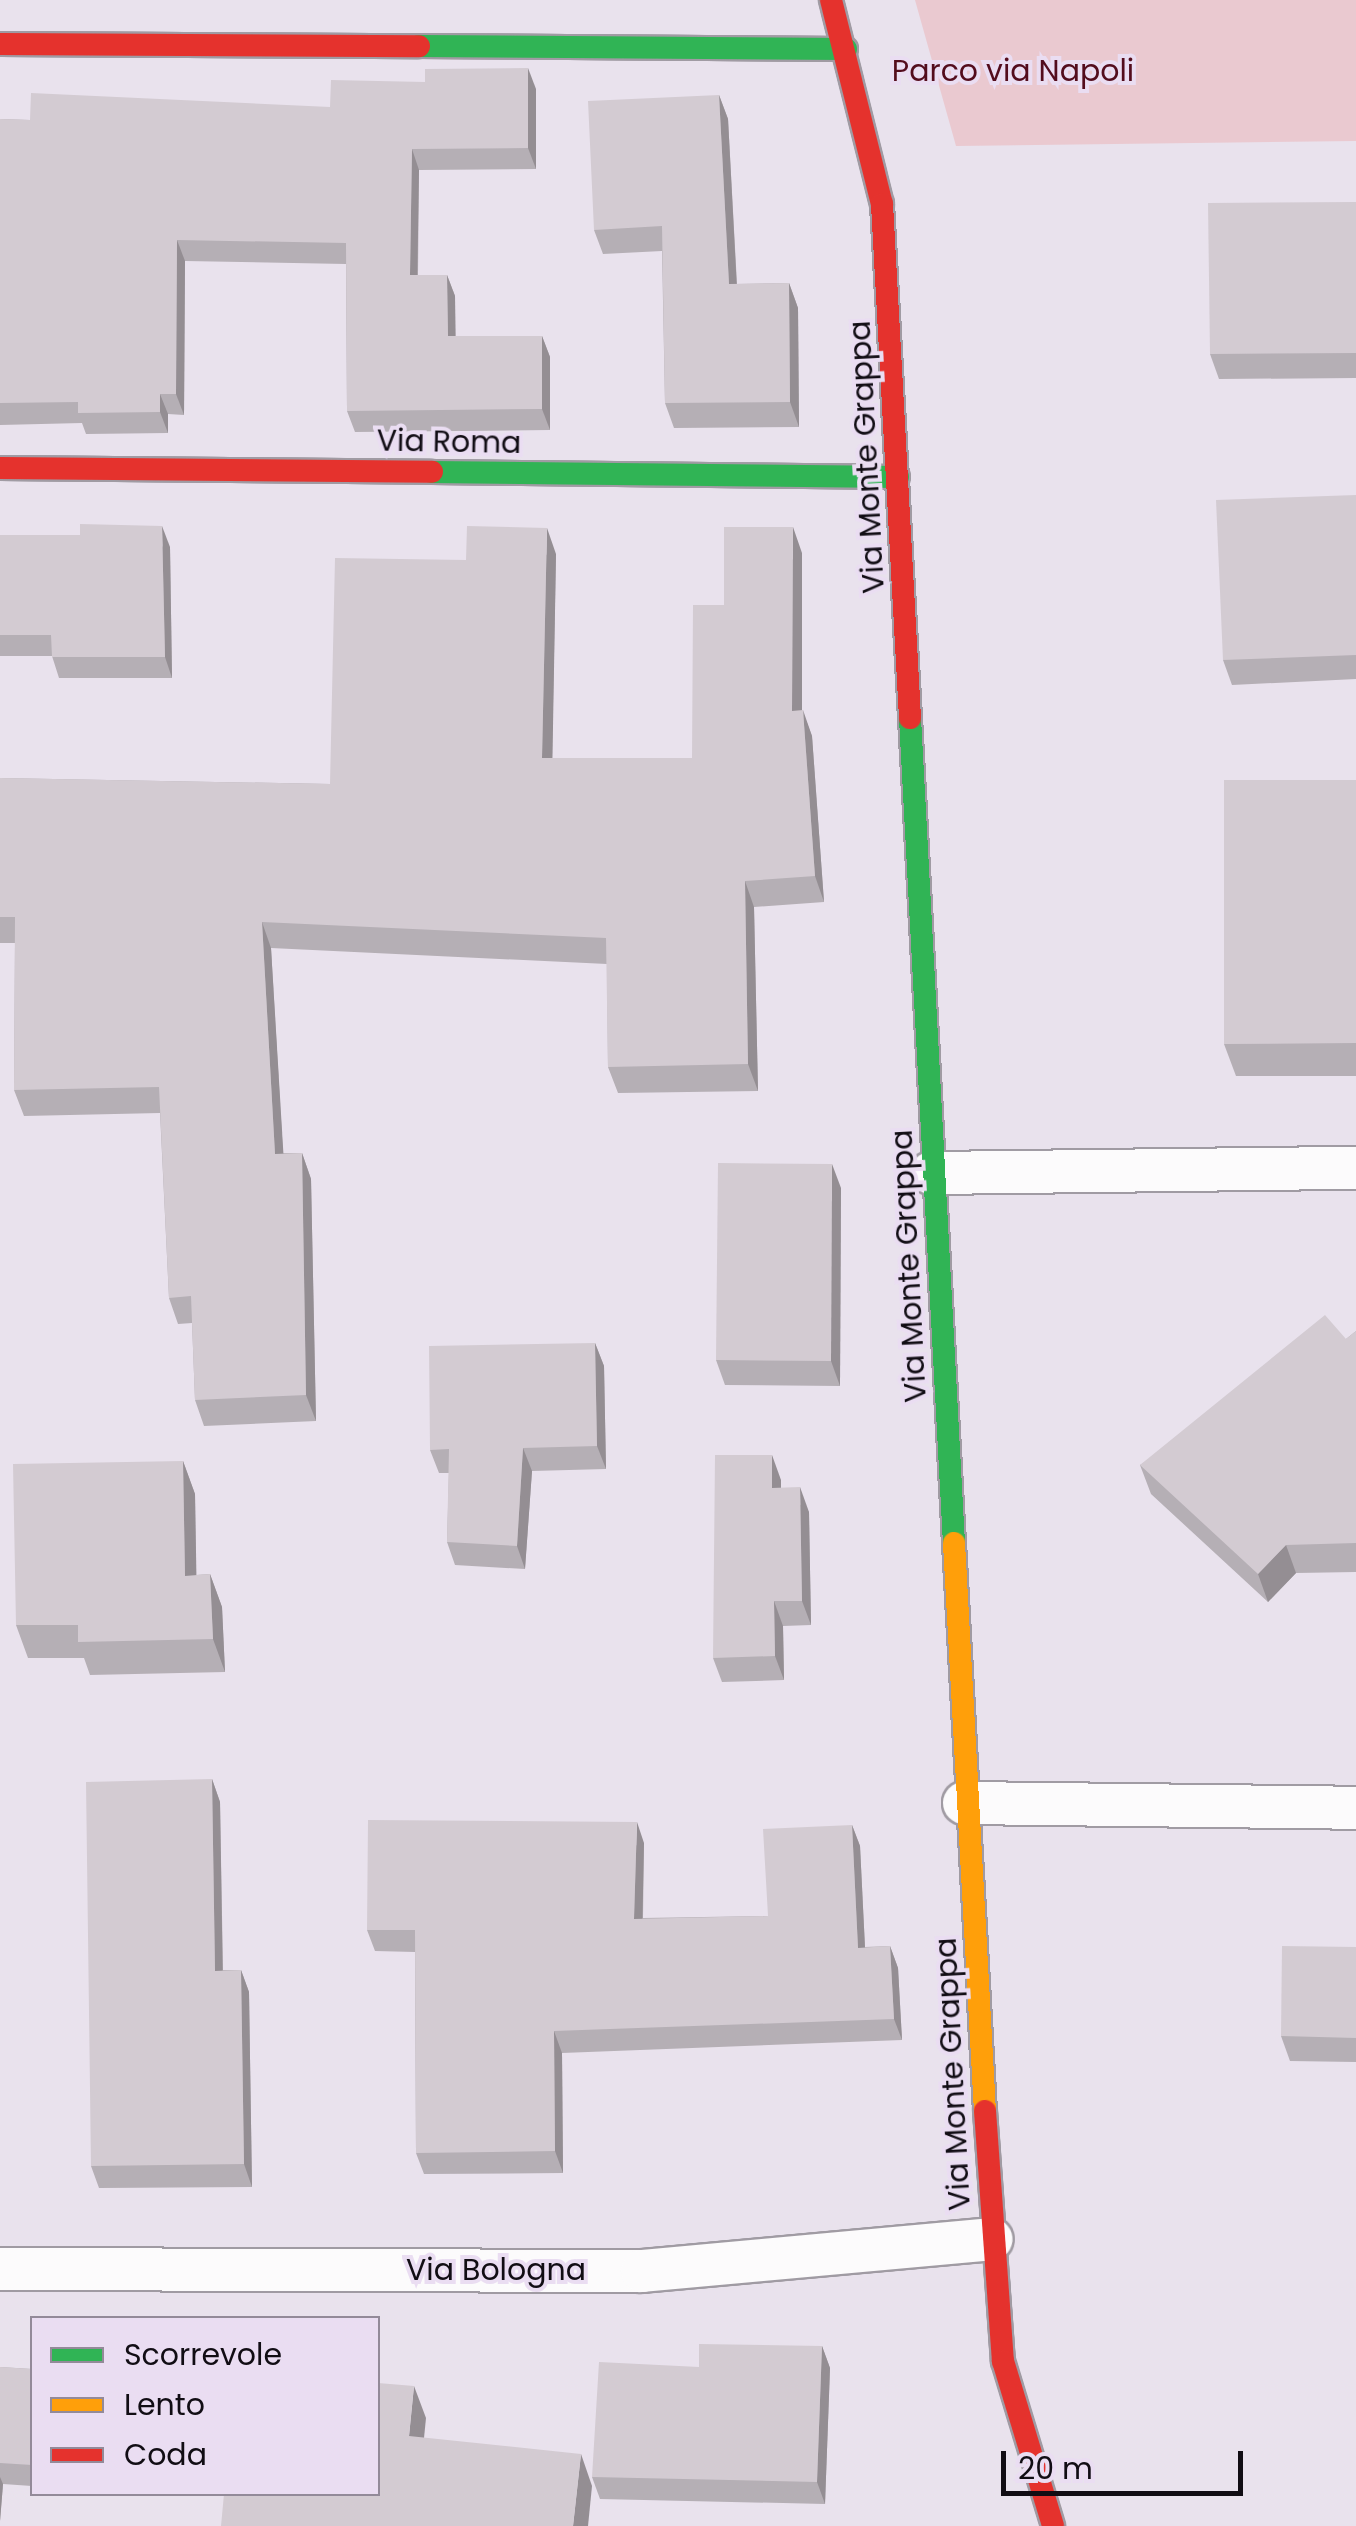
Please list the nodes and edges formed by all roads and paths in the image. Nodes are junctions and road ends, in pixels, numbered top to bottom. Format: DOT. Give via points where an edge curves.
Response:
graph roads {
  1 [pos="831,0"];
  2 [pos="0,44"];
  3 [pos="846,49"];
  4 [pos="0,468"];
  5 [pos="898,477"];
  6 [pos="1356,1168"];
  7 [pos="931,1174"];
  8 [pos="964,1803"];
  9 [pos="1356,1808"];
  10 [pos="992,2239"];
  11 [pos="0,2269"];
  12 [pos="1053,2526"];
  1 -- 3 [label="street, Via Monte Grappa"];
  2 -- 3 [label="street"];
  3 -- 5 [label="street, Via Monte Grappa" via="882,204"];
  4 -- 5 [label="street, Via Roma"];
  5 -- 7 [label="street, Via Monte Grappa"];
  6 -- 7 [label="lane"];
  7 -- 8 [label="street, Via Monte Grappa" via="958,1556"];
  8 -- 9 [label="lane"];
  8 -- 10 [label="street, Via Monte Grappa"];
  10 -- 11 [label="lane, Via Bologna" via="642,2270"];
  10 -- 12 [label="street, Via Monte Grappa" via="1003,2361"];
}
